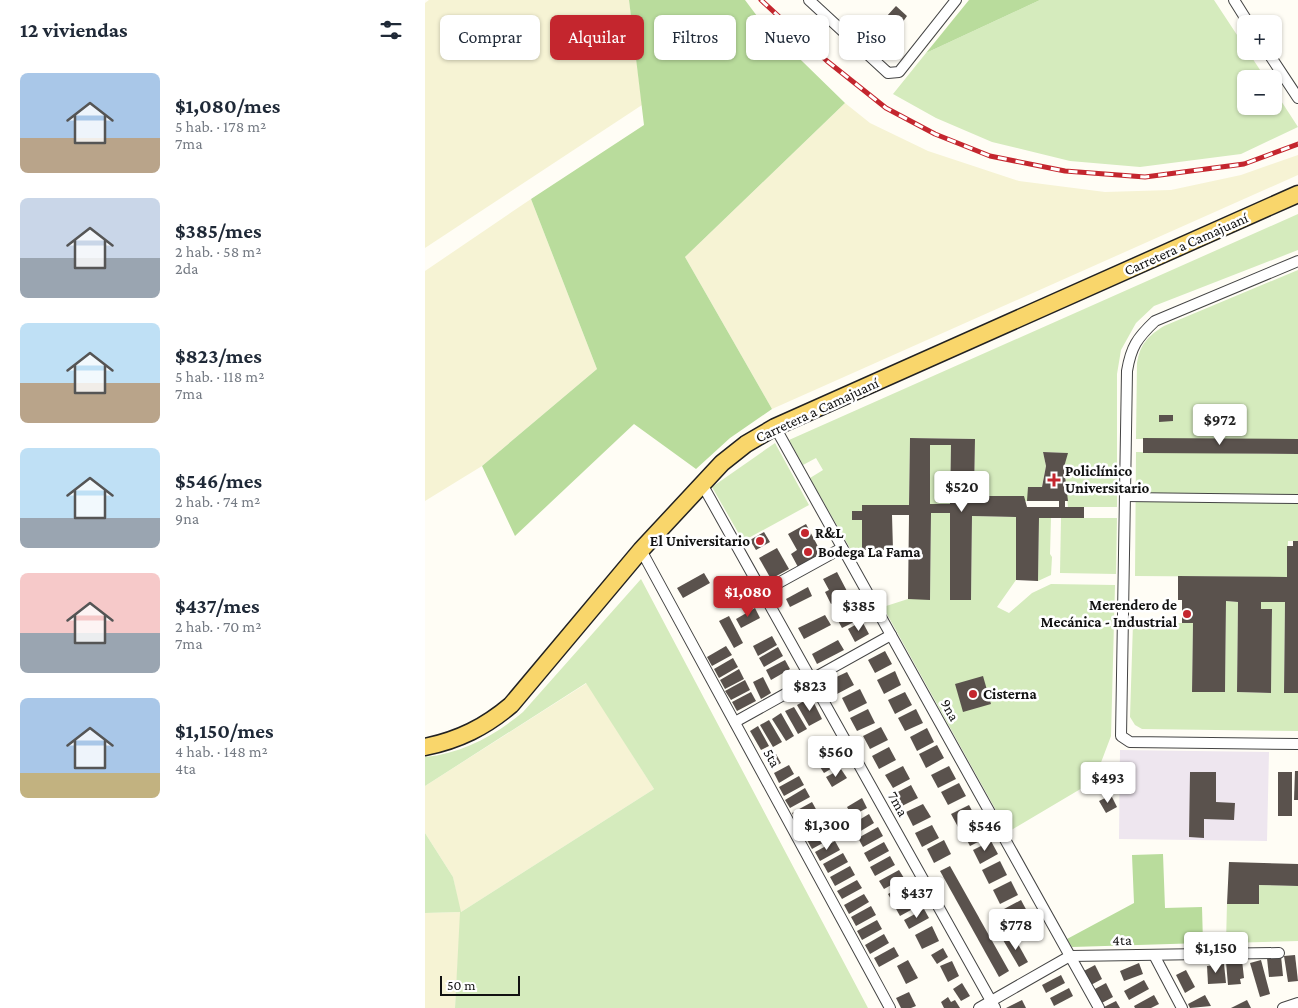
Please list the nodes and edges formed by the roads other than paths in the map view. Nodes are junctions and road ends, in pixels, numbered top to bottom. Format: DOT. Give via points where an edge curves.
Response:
graph roads {
  1 [pos="809,0"];
  2 [pos="956,0"];
  3 [pos="1234,0"];
  4 [pos="1243,15"];
  5 [pos="1273,60"];
  6 [pos="1298,98"];
  7 [pos="1298,194"];
  8 [pos="1298,261"];
  9 [pos="775,427"];
  10 [pos="702,484"];
  11 [pos="1125,497"];
  12 [pos="1298,500"];
  13 [pos="842,548"];
  14 [pos="641,550"];
  15 [pos="762,592"];
  16 [pos="891,635"];
  17 [pos="811,679"];
  18 [pos="735,722"];
  19 [pos="1298,744"];
  20 [pos="425,746"];
  21 [pos="1279,953"];
  22 [pos="1154,955"];
  23 [pos="1070,956"];
  24 [pos="1298,1003"];
  25 [pos="993,1005"];
  26 [pos="891,1008"];
  27 [pos="979,1008"];
  28 [pos="1099,1008"];
  29 [pos="1182,1008"];
  30 [pos="1283,1008"];
  1 -- 2 [label="street" via="888,74 899,72"];
  3 -- 4 [label="street"];
  5 -- 6 [label="street"];
  7 -- 9 [label="main road, Carretera a Camajuaní"];
  8 -- 11 [label="street" via="1155,321 1139,336 1130,352 1127,371"];
  9 -- 10 [label="main road, Carretera a Camajuaní" via="746,444"];
  9 -- 13 [label="street, 9na"];
  10 -- 14 [label="main road, Carretera a Camajuaní"];
  10 -- 15 [label="street, 7ma"];
  11 -- 12 [label="street"];
  11 -- 19 [label="street" via="1121,736 1130,742"];
  13 -- 15 [label="street"];
  13 -- 16 [label="street, 9na"];
  14 -- 18 [label="street, 5ta"];
  14 -- 20 [label="main road, Carretera a Camajuaní" via="511,706 472,733 449,742"];
  15 -- 17 [label="street, 7ma"];
  16 -- 17 [label="street"];
  16 -- 23 [label="street, 9na"];
  17 -- 18 [label="street"];
  17 -- 25 [label="street, 7ma"];
  18 -- 26 [label="street, 5ta"];
  21 -- 22 [label="street, 4ta"];
  22 -- 23 [label="street, 4ta"];
  22 -- 29 [label="street"];
  23 -- 25 [label="street, 4ta"];
  23 -- 28 [label="street, 9na"];
  24 -- 30 [label="street"];
  25 -- 27 [label="street, 4ta"];
}
